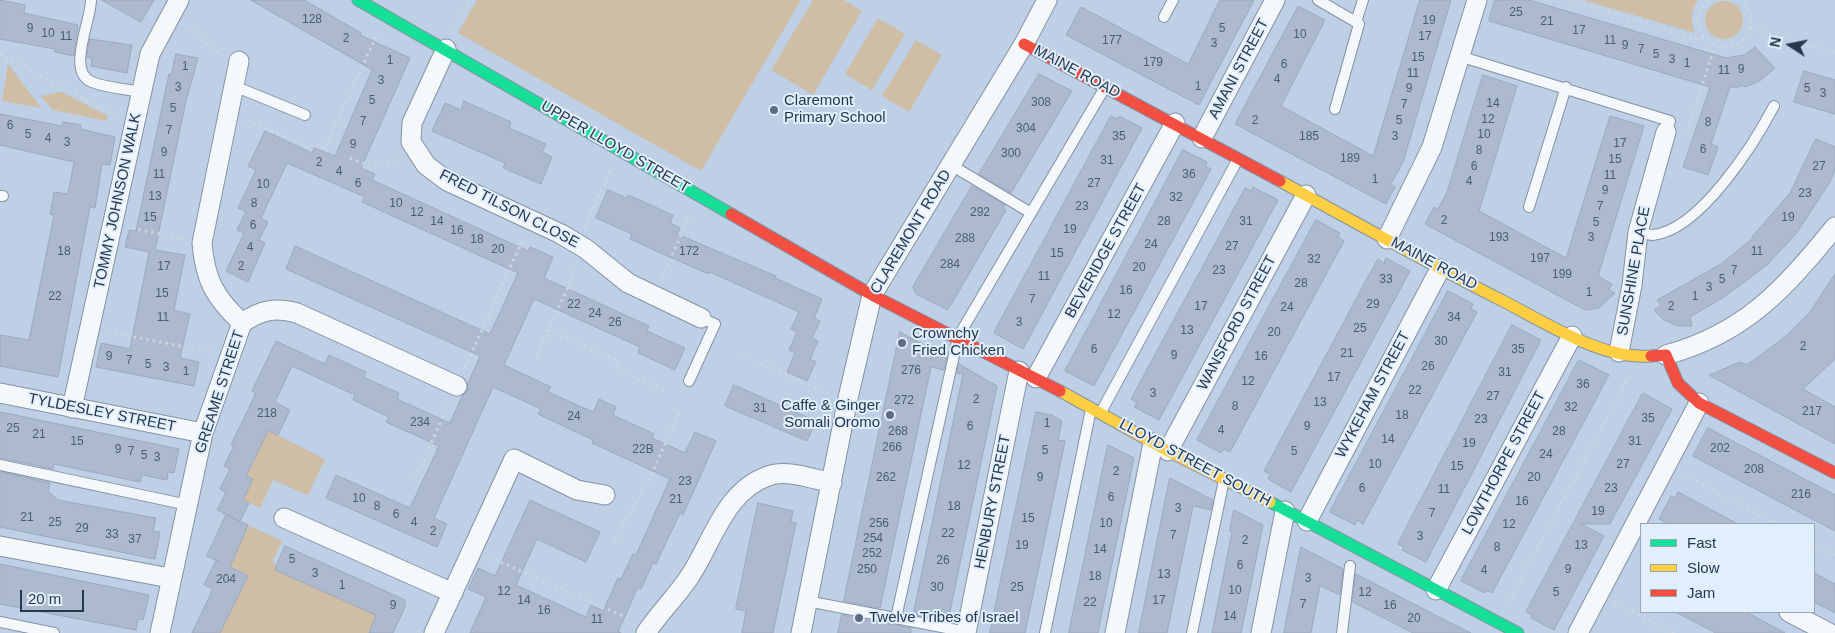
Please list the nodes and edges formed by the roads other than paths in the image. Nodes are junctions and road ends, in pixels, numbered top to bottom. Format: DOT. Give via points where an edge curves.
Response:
graph roads {
  1 [pos="91,0"];
  2 [pos="358,0"];
  3 [pos="1047,0"];
  4 [pos="1173,0"];
  5 [pos="1275,0"];
  6 [pos="1318,0"];
  7 [pos="1363,0"];
  8 [pos="1477,0"];
  9 [pos="175,7"];
  10 [pos="1164,17"];
  11 [pos="1356,22"];
  12 [pos="1024,44"];
  13 [pos="445,48"];
  14 [pos="1460,56"];
  15 [pos="239,61"];
  16 [pos="234,86"];
  17 [pos="1106,87"];
  18 [pos="1566,87"];
  19 [pos="141,92"];
  20 [pos="1774,106"];
  21 [pos="1335,109"];
  22 [pos="305,116"];
  23 [pos="1175,123"];
  24 [pos="1666,132"];
  25 [pos="1202,138"];
  26 [pos="1238,158"];
  27 [pos="951,165"];
  28 [pos="1306,195"];
  29 [pos="1529,207"];
  30 [pos="1031,212"];
  31 [pos="1835,227"];
  32 [pos="1638,232"];
  33 [pos="1387,239"];
  34 [pos="1440,269"];
  35 [pos="872,295"];
  36 [pos="701,318"];
  37 [pos="242,323"];
  38 [pos="1572,336"];
  39 [pos="958,337"];
  40 [pos="1619,352"];
  41 [pos="1666,356"];
  42 [pos="1019,371"];
  43 [pos="1036,378"];
  44 [pos="690,381"];
  45 [pos="457,386"];
  46 [pos="0,393"];
  47 [pos="1699,403"];
  48 [pos="72,408"];
  49 [pos="1096,410"];
  50 [pos="203,433"];
  51 [pos="1160,447"];
  52 [pos="0,465"];
  53 [pos="1835,473"];
  54 [pos="1224,478"];
  55 [pos="832,483"];
  56 [pos="605,495"];
  57 [pos="188,505"];
  58 [pos="1286,511"];
  59 [pos="284,518"];
  60 [pos="1306,521"];
  61 [pos="1641,523"];
  62 [pos="1637,532"];
  63 [pos="0,546"];
  64 [pos="1350,566"];
  65 [pos="170,578"];
  66 [pos="1436,590"];
  67 [pos="453,593"];
  68 [pos="807,601"];
  69 [pos="1791,613"];
  70 [pos="896,618"];
  71 [pos="0,622"];
  72 [pos="1494,628"];
  73 [pos="647,631"];
  74 [pos="966,632"];
  75 [pos="54,633"];
  76 [pos="160,633"];
  77 [pos="434,633"];
  78 [pos="801,633"];
  79 [pos="1045,633"];
  80 [pos="1114,633"];
  81 [pos="1192,633"];
  82 [pos="1261,633"];
  83 [pos="1342,633"];
  84 [pos="1518,633"];
  85 [pos="1578,633"];
  86 [pos="1829,633"];
  1 -- 19 [label="lane" via="81,53 83,77 92,82"];
  2 -- 13 [label="street, UPPER LLOYD STREET"];
  3 -- 12 [label="street, CLAREMONT ROAD"];
  4 -- 10 [label="lane"];
  5 -- 25 [label="street, AMANI STREET"];
  6 -- 11 [label="lane"];
  7 -- 11 [label="lane"];
  8 -- 14 [label="street"];
  9 -- 19 [label="street, TOMMY JOHNSON WALK" via="150,54"];
  11 -- 21 [label="lane" via="1359,24"];
  12 -- 17 [label="street, MAINE ROAD"];
  12 -- 27 [label="street, CLAREMONT ROAD"];
  13 -- 35 [label="street, UPPER LLOYD STREET"];
  13 -- 36 [label="street, FRED TILSON CLOSE" via="412,123 411,142 426,165 447,181 532,219 582,246 628,283"];
  14 -- 18 [label="lane"];
  14 -- 33 [label="street" via="1432,147"];
  15 -- 16 [label="street"];
  16 -- 22 [label="lane"];
  16 -- 37 [label="street" via="202,243 204,266 211,286 224,307"];
  17 -- 23 [label="street, MAINE ROAD"];
  17 -- 30 [label="lane"];
  18 -- 24 [label="lane" via="1670,120"];
  18 -- 29 [label="lane"];
  19 -- 48 [label="street, TOMMY JOHNSON WALK"];
  20 -- 32 [label="lane" via="1758,137 1708,201 1678,225 1653,235"];
  23 -- 25 [label="street, MAINE ROAD"];
  23 -- 43 [label="street, BEVERIDGE STREET"];
  24 -- 32 [label="street, SUNSHINE PLACE"];
  25 -- 26 [label="street, MAINE ROAD"];
  26 -- 28 [label="street, MAINE ROAD"];
  26 -- 49 [label="lane"];
  27 -- 30 [label="lane"];
  27 -- 35 [label="street, CLAREMONT ROAD"];
  28 -- 33 [label="street, MAINE ROAD"];
  28 -- 51 [label="street, WANSFORD STREET"];
  30 -- 39 [label="lane"];
  31 -- 41 [label="street" via="1770,301 1714,339"];
  32 -- 40 [label="street, SUNSHINE PLACE"];
  33 -- 34 [label="street, MAINE ROAD"];
  34 -- 38 [label="street, MAINE ROAD"];
  34 -- 60 [label="street, WYKEHAM STREET"];
  35 -- 39 [label="street, LLOYD STREET SOUTH"];
  35 -- 55 [label="street, CLAREMONT ROAD"];
  36 -- 44 [label="lane" via="714,324"];
  37 -- 45 [label="street, GREAME STREET" via="258,312 281,308"];
  37 -- 50 [label="street, GREAME STREET"];
  38 -- 40 [label="street, MAINE ROAD" via="1596,347"];
  38 -- 66 [label="street, LOWTHORPE STREET"];
  39 -- 42 [label="street, LLOYD STREET SOUTH"];
  39 -- 70 [label="lane"];
  40 -- 41 [label="street, MAINE ROAD" via="1640,357"];
  41 -- 47 [label="street" via="1678,383"];
  42 -- 43 [label="street, LLOYD STREET SOUTH"];
  42 -- 74 [label="street, HENBURY STREET"];
  43 -- 49 [label="street, LLOYD STREET SOUTH"];
  46 -- 48 [label="street, TYLDESLEY STREET"];
  47 -- 53 [label="street"];
  47 -- 61 [label="street" via="1666,465"];
  48 -- 50 [label="street, TYLDESLEY STREET"];
  49 -- 51 [label="street, LLOYD STREET SOUTH"];
  49 -- 79 [label="lane"];
  50 -- 57 [label="street, GREAME STREET"];
  51 -- 54 [label="street, LLOYD STREET SOUTH"];
  51 -- 80 [label="street, WANSFORD STREET"];
  52 -- 57 [label="lane"];
  54 -- 58 [label="street, LLOYD STREET SOUTH"];
  54 -- 81 [label="lane"];
  55 -- 68 [label="street, CLAREMONT ROAD"];
  55 -- 73 [label="street" via="784,474 769,475 748,485 734,499 691,575"];
  56 -- 67 [label="street" via="577,490 514,459"];
  57 -- 65 [label="street, GREAME STREET"];
  58 -- 60 [label="street, LLOYD STREET SOUTH"];
  58 -- 82 [label="street"];
  59 -- 67 [label="street"];
  60 -- 66 [label="street, LLOYD STREET SOUTH"];
  62 -- 85 [label="street"];
  63 -- 65 [label="street"];
  64 -- 83 [label="lane"];
  65 -- 76 [label="street, GREAME STREET"];
  66 -- 72 [label="street, LLOYD STREET SOUTH"];
  67 -- 77 [label="street"];
  68 -- 70 [label="lane"];
  68 -- 78 [label="street, CLAREMONT ROAD"];
  69 -- 86 [label="street"];
  70 -- 74 [label="lane"];
  71 -- 75 [label="lane"];
  72 -- 84 [label="street, LLOYD STREET SOUTH"];
}
